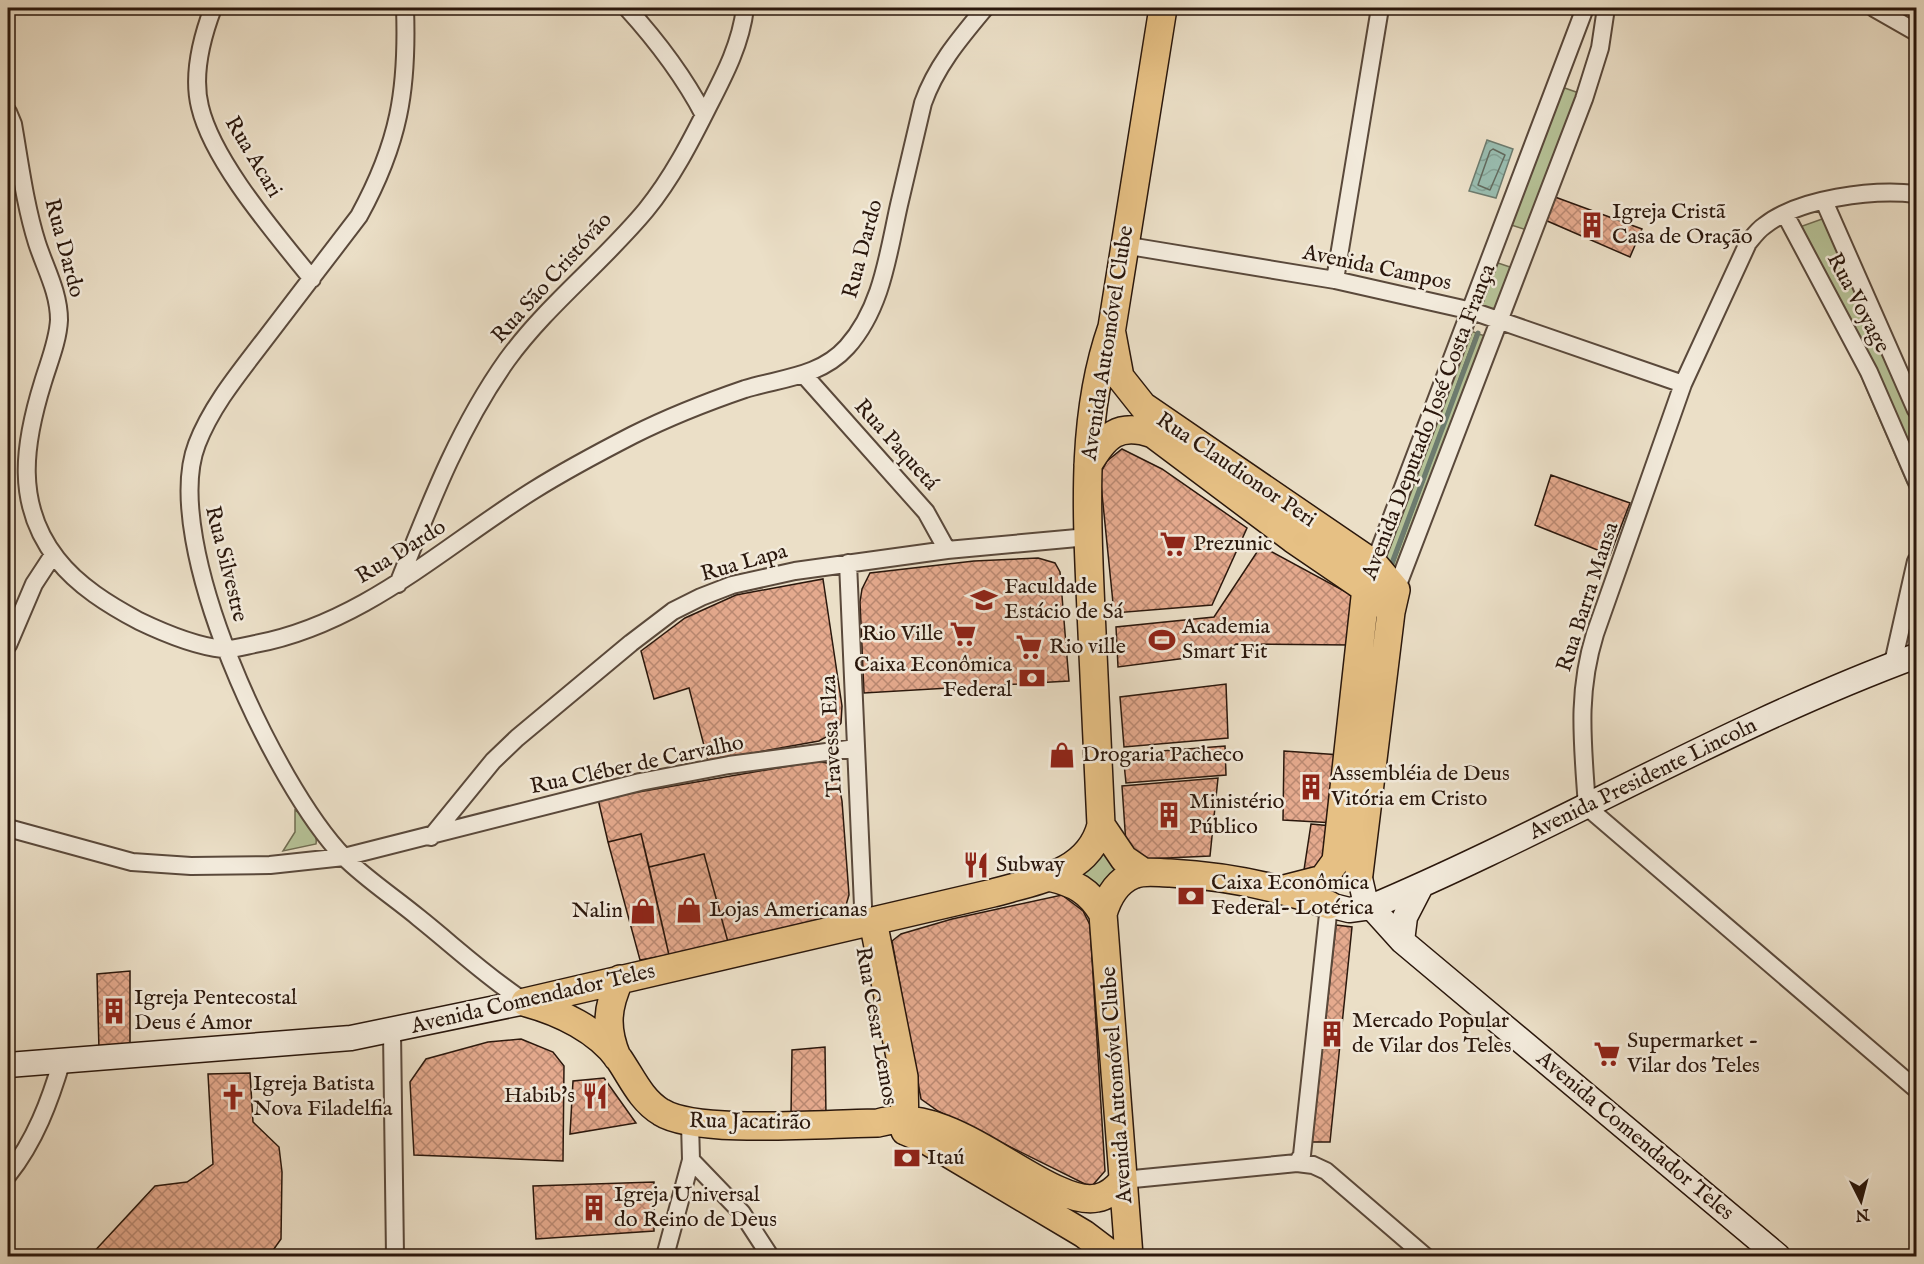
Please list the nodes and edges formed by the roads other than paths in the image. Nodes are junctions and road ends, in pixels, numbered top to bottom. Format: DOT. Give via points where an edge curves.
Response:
graph roads {
  1 [pos="213,8"];
  2 [pos="405,8"];
  3 [pos="627,8"];
  4 [pos="745,8"];
  5 [pos="985,8"];
  6 [pos="1163,8"];
  7 [pos="1380,8"];
  8 [pos="1585,8"];
  9 [pos="1606,8"];
  10 [pos="1875,8"];
  11 [pos="1917,32"];
  12 [pos="1573,44"];
  13 [pos="1598,54"];
  14 [pos="8,112"];
  15 [pos="704,115"];
  16 [pos="1917,194"];
  17 [pos="1824,201"];
  18 [pos="1785,213"];
  19 [pos="1123,245"];
  20 [pos="312,279"];
  21 [pos="1335,280"];
  22 [pos="1472,311"];
  23 [pos="1498,320"];
  24 [pos="1112,327"];
  25 [pos="1894,361"];
  26 [pos="1869,372"];
  27 [pos="804,375"];
  28 [pos="1683,384"];
  29 [pos="1917,410"];
  30 [pos="1088,465"];
  31 [pos="1917,480"];
  32 [pos="1088,537"];
  33 [pos="947,550"];
  34 [pos="53,555"];
  35 [pos="1917,561"];
  36 [pos="848,563"];
  37 [pos="1370,576"];
  38 [pos="1914,581"];
  39 [pos="398,584"];
  40 [pos="1394,601"];
  41 [pos="8,645"];
  42 [pos="225,650"];
  43 [pos="1910,660"];
  44 [pos="856,748"];
  45 [pos="1587,807"];
  46 [pos="1101,825"];
  47 [pos="8,828"];
  48 [pos="431,837"];
  49 [pos="344,857"];
  50 [pos="1143,872"];
  51 [pos="1359,874"];
  52 [pos="1049,877"];
  53 [pos="1421,886"];
  54 [pos="1284,889"];
  55 [pos="1329,905"];
  56 [pos="1371,907"];
  57 [pos="1103,914"];
  58 [pos="864,917"];
  59 [pos="1402,941"];
  60 [pos="620,979"];
  61 [pos="525,1002"];
  62 [pos="392,1032"];
  63 [pos="617,1057"];
  64 [pos="62,1060"];
  65 [pos="8,1065"];
  66 [pos="1917,1089"];
  67 [pos="690,1123"];
  68 [pos="895,1124"];
  69 [pos="691,1160"];
  70 [pos="1297,1163"];
  71 [pos="8,1175"];
  72 [pos="1123,1180"];
  73 [pos="1069,1194"];
  74 [pos="1061,1221"];
  75 [pos="395,1257"];
  76 [pos="665,1257"];
  77 [pos="770,1257"];
  78 [pos="1113,1257"];
  79 [pos="1130,1257"];
  80 [pos="1425,1257"];
  81 [pos="1778,1257"];
  1 -- 20 [label="street, Rua Acari" via="205,26 198,66 199,106 214,142 255,206"];
  2 -- 20 [label="street, Rua Silvestre" via="407,56 402,107 393,144 359,216"];
  3 -- 15 [label="street" via="674,64"];
  4 -- 15 [label="street, Rua São Cristóvão" via="737,44"];
  5 -- 27 [label="street, Rua Dardo" via="942,60 922,103 879,291 870,313 843,351"];
  6 -- 19 [label="main road, Avenida Automóvel Clube"];
  7 -- 21 [label="street"];
  8 -- 12 [label="street, Avenida Deputado José Costa França"];
  9 -- 13 [label="street, Avenida Deputado José Costa França"];
  10 -- 11 [label="street"];
  12 -- 13 [label="street"];
  12 -- 22 [label="street, Avenida Deputado José Costa França"];
  13 -- 23 [label="street, Avenida Deputado José Costa França"];
  14 -- 34 [label="street, Rua Dardo" via="59,320 29,426 26,457 31,510"];
  15 -- 39 [label="street, Rua São Cristóvão" via="677,165 645,210 509,357 479,400 448,459"];
  16 -- 17 [label="street, Rua Barra Mansa" via="1864,194"];
  17 -- 18 [label="street, Rua Barra Mansa"];
  17 -- 25 [label="street, Rua Voyage"];
  18 -- 26 [label="street, Rua Voyage"];
  18 -- 28 [label="street, Rua Barra Mansa" via="1764,226 1748,243"];
  19 -- 21 [label="street, Avenida Campos"];
  19 -- 24 [label="main road, Avenida Automóvel Clube"];
  20 -- 42 [label="street, Rua Silvestre" via="213,411 189,471 193,540"];
  21 -- 22 [label="street, Avenida Campos"];
  22 -- 23 [label="street, Avenida Campos"];
  22 -- 37 [label="street, Avenida Deputado José Costa França"];
  23 -- 28 [label="street, Avenida Campos"];
  23 -- 40 [label="street, Avenida Deputado José Costa França"];
  24 -- 30 [label="main road, Avenida Automóvel Clube" via="1099,368"];
  24 -- 37 [label="main road, Rua Claudionor Peri" via="1120,377 1143,406"];
  25 -- 26 [label="street"];
  25 -- 29 [label="street, Rua Voyage"];
  26 -- 31 [label="street, Rua Voyage"];
  27 -- 33 [label="street, Rua Paquetá" via="926,512"];
  27 -- 39 [label="street, Rua Dardo" via="706,404 609,448 533,491"];
  28 -- 45 [label="street, Rua Barra Mansa" via="1583,676 1581,718"];
  30 -- 32 [label="main road, Avenida Automóvel Clube"];
  30 -- 37 [label="main road, Rua Claudionor Peri" via="1102,442 1117,432 1139,429 1153,434 1293,539"];
  32 -- 33 [label="street, Rua Lapa"];
  32 -- 46 [label="main road, Avenida Automóvel Clube"];
  33 -- 36 [label="street, Rua Lapa"];
  34 -- 41 [label="street" via="34,584"];
  34 -- 42 [label="street, Rua Dardo" via="74,580 120,611 161,632"];
  35 -- 38 [label="street"];
  36 -- 44 [label="street, Travessa Elza"];
  36 -- 48 [label="street, Rua Lapa" via="743,582 673,612 517,738 493,761"];
  37 -- 40 [label="main road, Rua Claudionor Peri"];
  37 -- 54 [label="main road, Avenida Deputado José Costa França" via="1336,861 1323,879"];
  38 -- 43 [label="street"];
  39 -- 42 [label="street, Rua Dardo" via="326,623 279,640"];
  40 -- 51 [label="main road, Avenida Deputado José Costa França"];
  42 -- 49 [label="street, Rua Silvestre" via="292,783"];
  43 -- 45 [label="main road, Avenida Presidente Lincoln" via="1796,704"];
  44 -- 48 [label="street, Rua Cléber de Carvalho" via="640,782"];
  44 -- 58 [label="street, Travessa Elza"];
  45 -- 53 [label="main road, Avenida Presidente Lincoln"];
  45 -- 66 [label="street"];
  46 -- 50 [label="main road" via="1124,859"];
  46 -- 52 [label="main road, Avenida Comendador Teles" via="1088,854"];
  47 -- 49 [label="street, Rua Cléber de Carvalho" via="132,862 270,865"];
  48 -- 49 [label="street, Rua Cléber de Carvalho"];
  49 -- 61 [label="street, Rua Silvestre"];
  50 -- 54 [label="main road" via="1216,877"];
  50 -- 57 [label="main road" via="1116,886"];
  51 -- 56 [label="main road, Avenida Deputado José Costa França" via="1363,896"];
  52 -- 57 [label="main road" via="1071,882 1086,891"];
  52 -- 58 [label="main road, Avenida Comendador Teles" via="993,893"];
  53 -- 56 [label="main road, Avenida Presidente Lincoln"];
  53 -- 59 [label="main road" via="1405,916"];
  54 -- 55 [label="main road"];
  55 -- 56 [label="main road" via="1349,910"];
  55 -- 70 [label="street" via="1302,1155"];
  56 -- 59 [label="main road, Avenida Comendador Teles"];
  57 -- 72 [label="main road, Avenida Automóvel Clube"];
  58 -- 60 [label="main road, Avenida Comendador Teles"];
  58 -- 68 [label="main road, Rua Cesar Lemos"];
  59 -- 81 [label="main road, Avenida Comendador Teles"];
  60 -- 61 [label="main road, Avenida Comendador Teles"];
  60 -- 63 [label="main road" via="608,1009"];
  61 -- 62 [label="main road, Avenida Comendador Teles"];
  61 -- 63 [label="main road, Rua Jacatirão" via="562,1013"];
  62 -- 64 [label="main road, Avenida Comendador Teles" via="285,1045"];
  62 -- 75 [label="street"];
  63 -- 67 [label="main road, Rua Jacatirão" via="650,1103 668,1117"];
  64 -- 65 [label="main road, Avenida Comendador Teles"];
  64 -- 71 [label="street" via="51,1100"];
  67 -- 68 [label="main road, Rua Jacatirão"];
  67 -- 69 [label="street"];
  68 -- 73 [label="main road, Rua Jacatirão" via="952,1132"];
  68 -- 74 [label="main road, Rua Jacatirão"];
  69 -- 76 [label="street"];
  69 -- 77 [label="street" via="742,1213"];
  70 -- 72 [label="street"];
  70 -- 80 [label="street" via="1326,1171"];
  72 -- 73 [label="main road, Rua Jacatirão" via="1098,1198"];
  72 -- 79 [label="main road, Avenida Automóvel Clube"];
  73 -- 74 [label="main road"];
  74 -- 78 [label="main road, Rua Jacatirão"];
}
